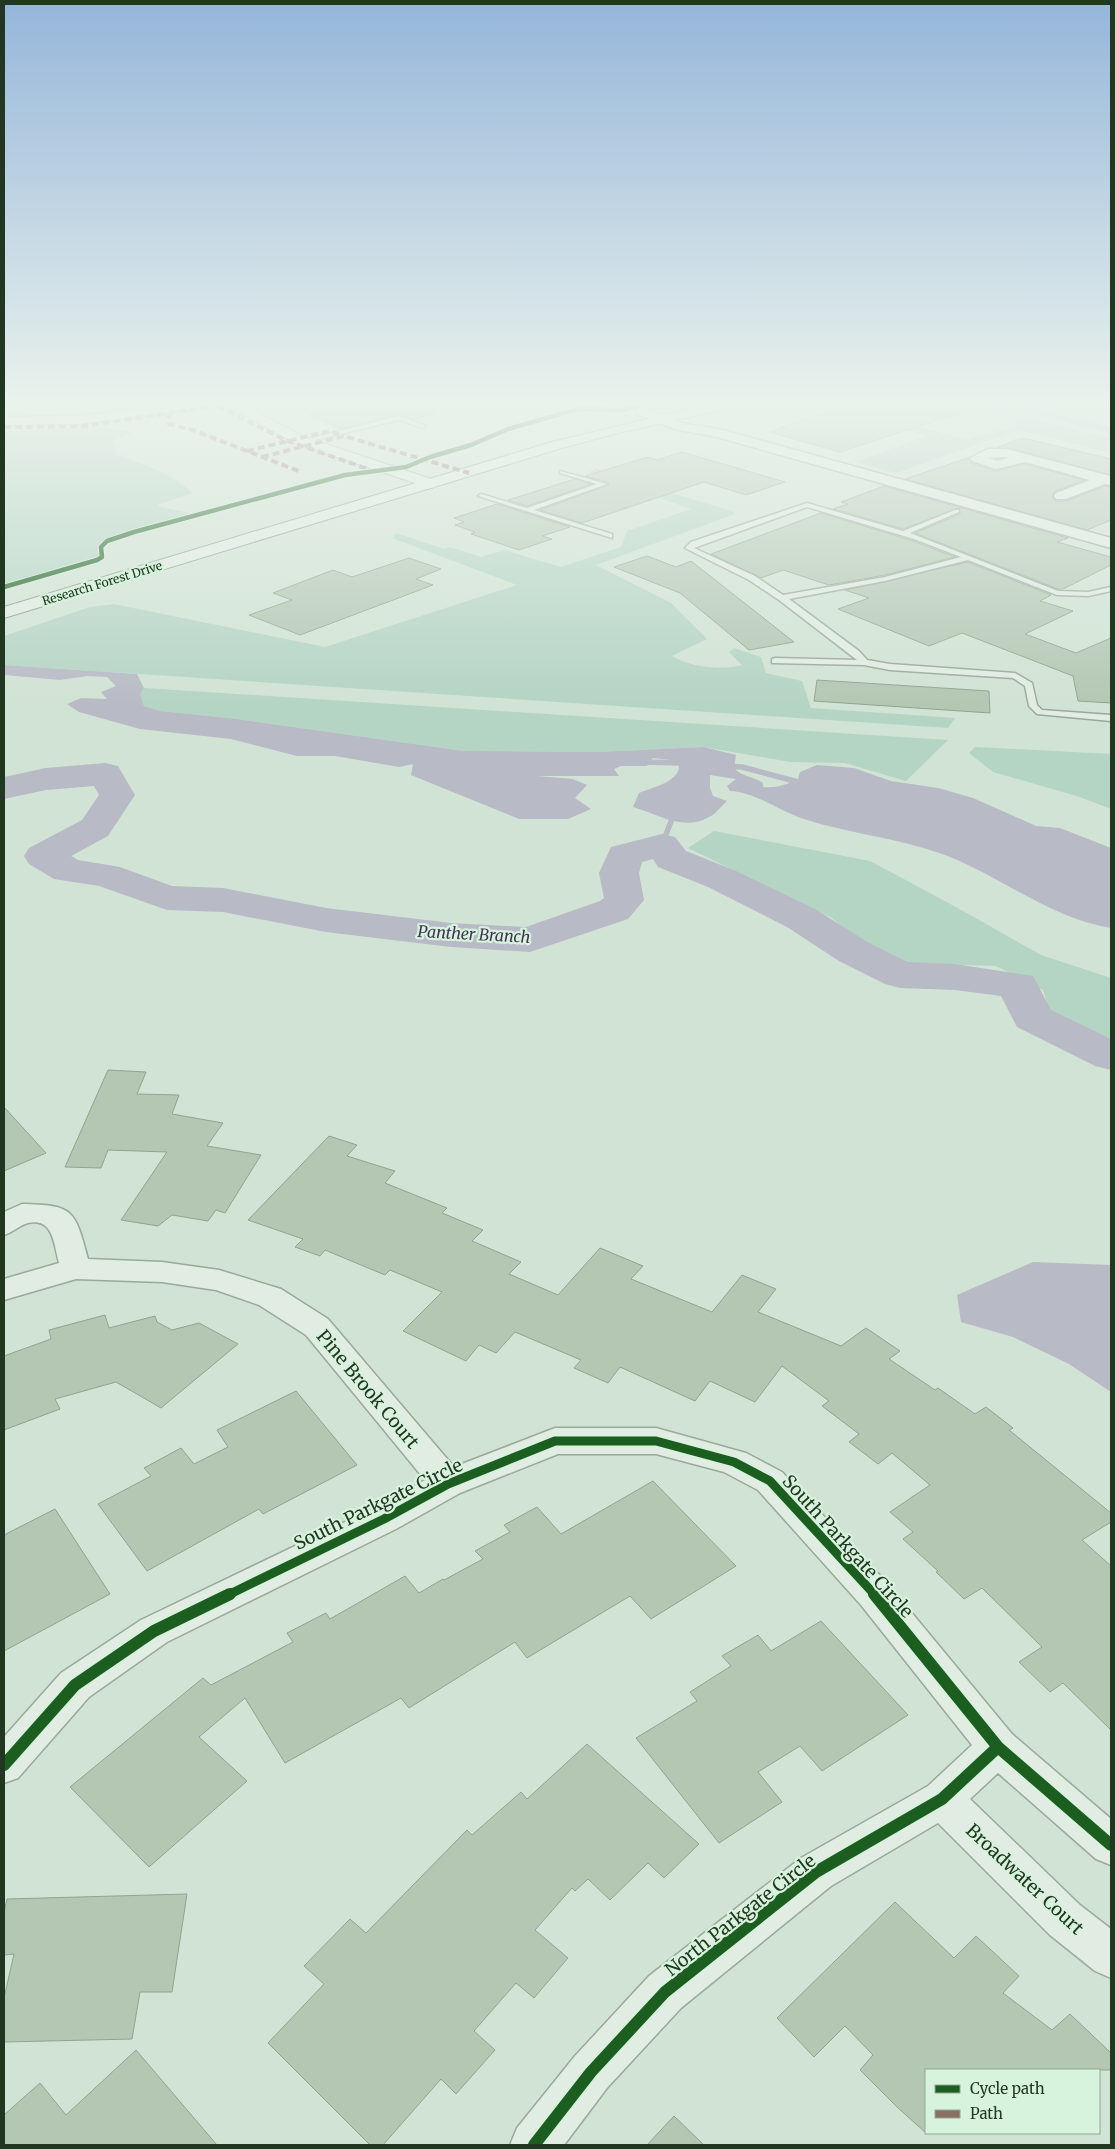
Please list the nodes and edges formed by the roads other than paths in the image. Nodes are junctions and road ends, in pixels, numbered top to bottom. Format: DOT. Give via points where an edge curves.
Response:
graph roads {
  1 [pos="305,506"];
  2 [pos="338,506"];
  3 [pos="516,506"];
  4 [pos="539,506"];
  5 [pos="803,506"];
  6 [pos="811,506"];
  7 [pos="980,506"];
  8 [pos="528,510"];
  9 [pos="957,511"];
  10 [pos="903,533"];
  11 [pos="609,536"];
  12 [pos="1111,543"];
  13 [pos="176,544"];
  14 [pos="968,558"];
  15 [pos="118,561"];
  16 [pos="1111,580"];
  17 [pos="1110,590"];
  18 [pos="4,595"];
  19 [pos="782,598"];
  20 [pos="4,613"];
  21 [pos="775,661"];
  22 [pos="864,662"];
  23 [pos="1111,718"];
  24 [pos="4,1225"];
  25 [pos="75,1269"];
  26 [pos="6,1282"];
  27 [pos="448,1484"];
  28 [pos="998,1747"];
  29 [pos="4,1765"];
  30 [pos="942,1799"];
  31 [pos="1111,1846"];
  32 [pos="1111,1956"];
  33 [pos="534,2145"];
  1 -- 13 [label="main road, Research Forest Drive"];
  2 -- 20 [label="main road, Research Forest Drive"];
  3 -- 8 [label="lane"];
  4 -- 8 [label="lane"];
  5 -- 19 [label="lane" via="689,548 752,578"];
  6 -- 10 [label="lane"];
  7 -- 12 [label="street"];
  8 -- 11 [label="lane"];
  9 -- 10 [label="lane"];
  10 -- 14 [label="lane"];
  14 -- 17 [label="lane" via="1057,593 1088,594"];
  14 -- 19 [label="lane" via="885,579"];
  15 -- 18 [label="main road, Research Forest Drive"];
  16 -- 17 [label="lane" via="1107,583"];
  19 -- 22 [label="lane"];
  21 -- 22 [label="lane"];
  22 -- 23 [label="lane" via="1015,676 1030,685 1033,706 1040,712"];
  24 -- 25 [label="street" via="22,1213 51,1214 64,1224"];
  25 -- 26 [label="street, Pine Brook Court"];
  25 -- 27 [label="street, Pine Brook Court" via="162,1272 219,1280 270,1297 317,1327"];
  27 -- 28 [label="street, South Parkgate Circle" via="555,1441 656,1441 734,1462 770,1481 783,1495 874,1594"];
  27 -- 29 [label="street, South Parkgate Circle" via="384,1519 154,1630 75,1685"];
  28 -- 30 [label="street, North Parkgate Circle"];
  28 -- 31 [label="street"];
  30 -- 32 [label="street, Broadwater Court" via="1065,1920"];
  30 -- 33 [label="street, North Parkgate Circle" via="816,1872 665,1992 591,2072"];
}
